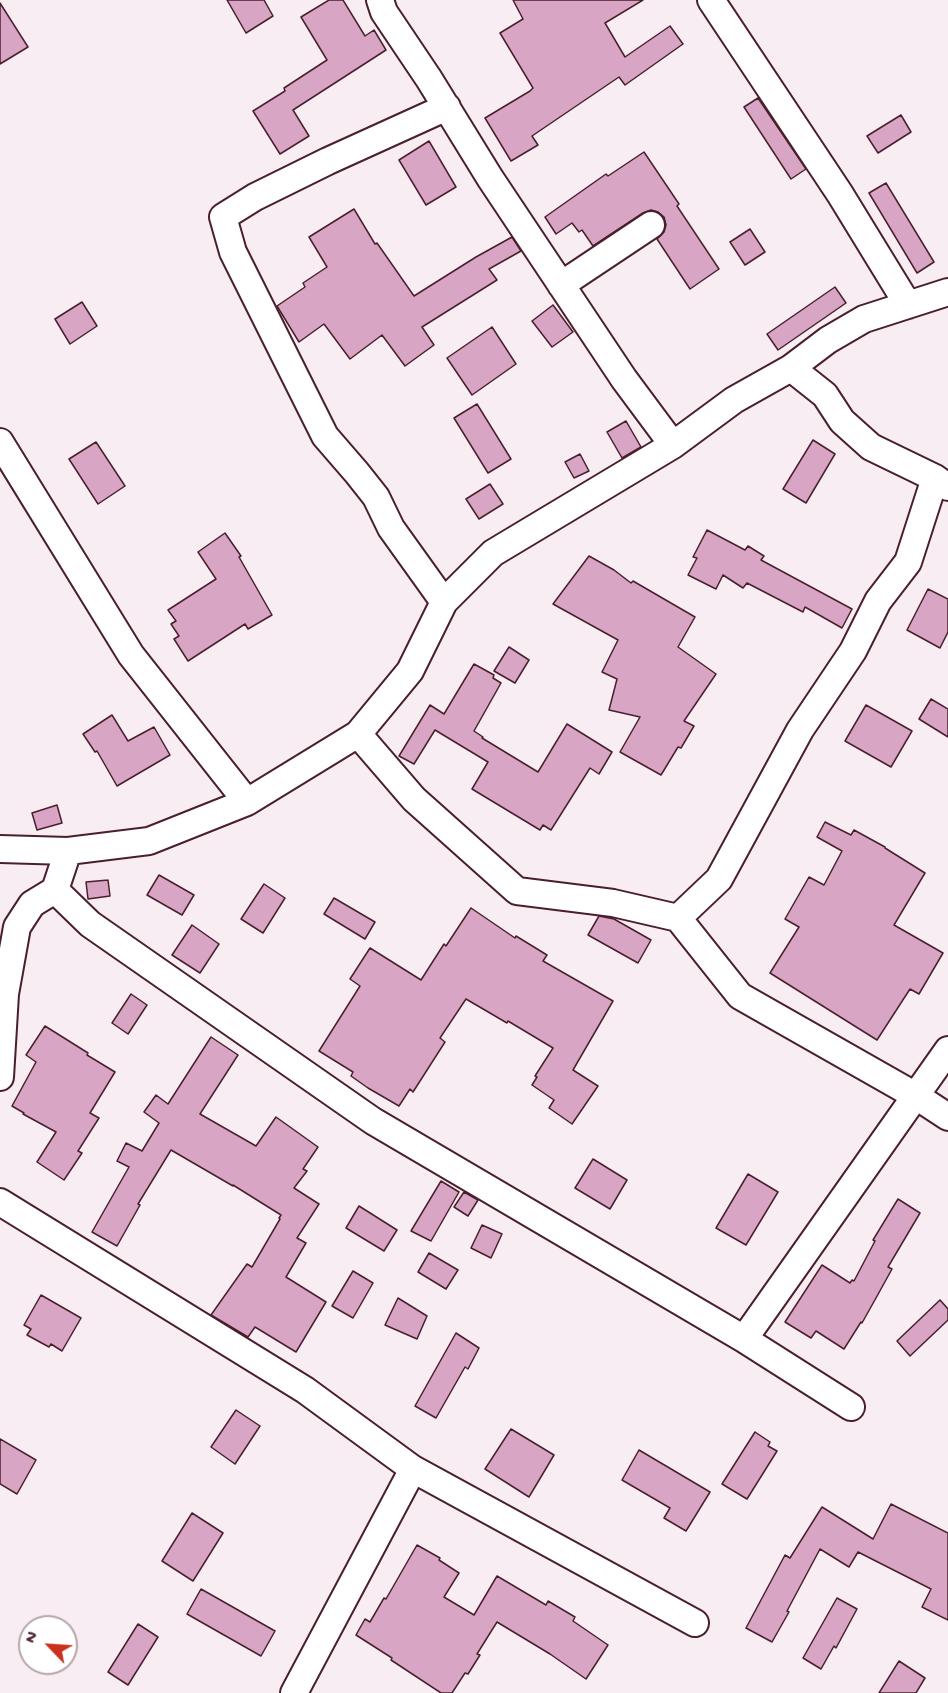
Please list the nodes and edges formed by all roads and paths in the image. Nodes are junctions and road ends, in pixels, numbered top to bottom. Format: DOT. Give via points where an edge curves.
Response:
graph roads {
  1 [pos="380,0"];
  2 [pos="711,0"];
  3 [pos="447,107"];
  4 [pos="651,225"];
  5 [pos="561,285"];
  6 [pos="948,292"];
  7 [pos="908,305"];
  8 [pos="792,368"];
  9 [pos="0,442"];
  10 [pos="674,445"];
  11 [pos="941,483"];
  12 [pos="444,602"];
  13 [pos="358,734"];
  14 [pos="247,802"];
  15 [pos="0,849"];
  16 [pos="68,851"];
  17 [pos="55,891"];
  18 [pos="678,918"];
  19 [pos="948,1050"];
  20 [pos="0,1077"];
  21 [pos="916,1096"];
  22 [pos="948,1117"];
  23 [pos="0,1202"];
  24 [pos="744,1339"];
  25 [pos="851,1407"];
  26 [pos="413,1470"];
  27 [pos="695,1623"];
  28 [pos="294,1693"];
  1 -- 3 [label="street"];
  2 -- 7 [label="street" via="840,194"];
  3 -- 5 [label="street"];
  3 -- 12 [label="street" via="255,197 224,217 233,252 325,436 376,498 391,528"];
  4 -- 5 [label="street"];
  5 -- 10 [label="street"];
  6 -- 7 [label="street"];
  7 -- 8 [label="street" via="864,319"];
  8 -- 10 [label="street" via="734,400"];
  8 -- 11 [label="street" via="825,395 842,421 871,447"];
  9 -- 14 [label="street" via="131,655"];
  10 -- 12 [label="street" via="494,553"];
  11 -- 18 [label="street" via="909,562 878,601 853,651 800,730 719,879"];
  12 -- 13 [label="street" via="410,671"];
  13 -- 14 [label="street"];
  13 -- 18 [label="street" via="414,799 517,891 614,903"];
  14 -- 16 [label="street" via="149,841"];
  15 -- 16 [label="street"];
  16 -- 17 [label="street"];
  17 -- 20 [label="street" via="32,904 17,927 5,994"];
  17 -- 24 [label="street" via="90,924 373,1121"];
  18 -- 21 [label="street" via="740,996"];
  19 -- 21 [label="street"];
  21 -- 22 [label="street"];
  21 -- 24 [label="street"];
  23 -- 26 [label="street" via="305,1390"];
  24 -- 25 [label="street"];
  26 -- 27 [label="street"];
  26 -- 28 [label="street"];
}
